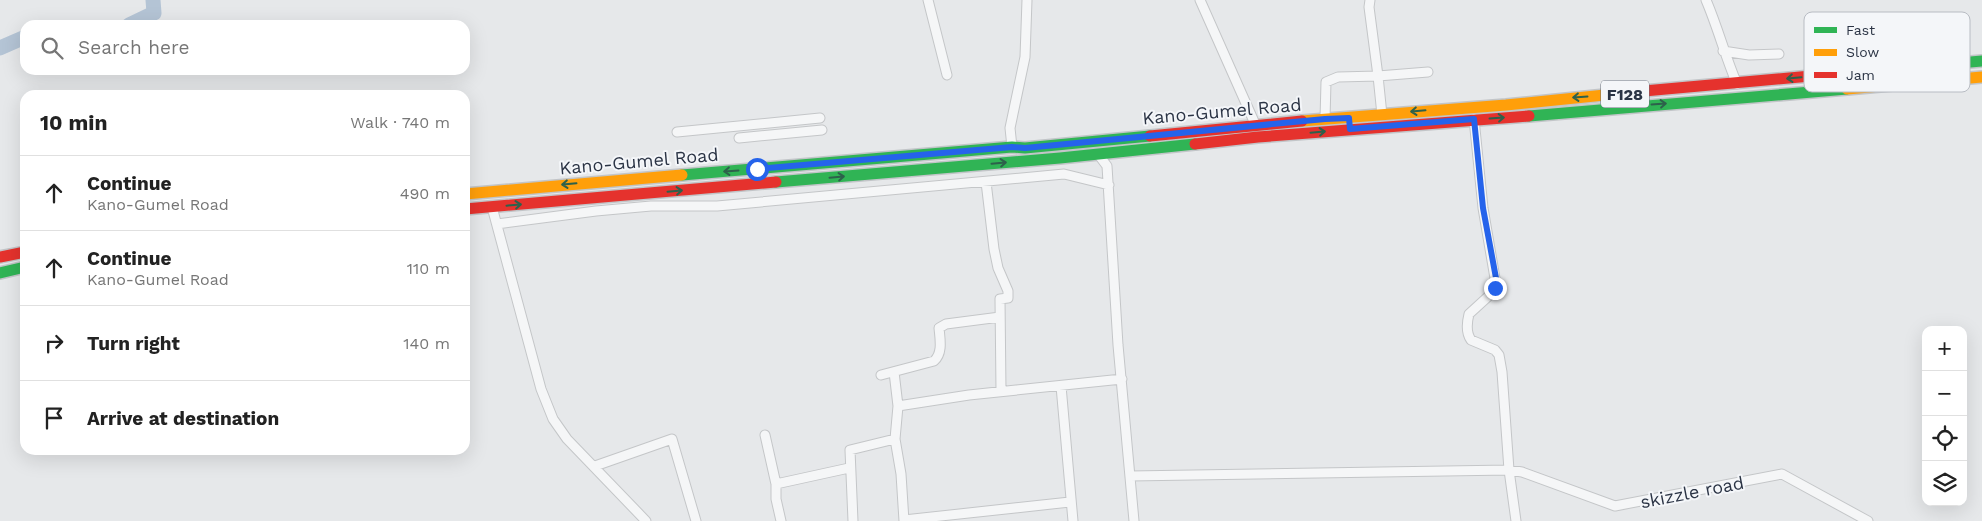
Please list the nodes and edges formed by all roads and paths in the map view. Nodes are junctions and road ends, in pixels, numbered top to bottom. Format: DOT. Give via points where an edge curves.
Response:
graph roads {
  1 [pos="928,0"];
  2 [pos="1027,0"];
  3 [pos="1200,0"];
  4 [pos="1370,0"];
  5 [pos="1706,0"];
  6 [pos="1723,51"];
  7 [pos="1779,54"];
  8 [pos="1428,72"];
  9 [pos="947,75"];
  10 [pos="1378,76"];
  11 [pos="1804,78"];
  12 [pos="1737,84"];
  13 [pos="1816,92"];
  14 [pos="1382,115"];
  15 [pos="820,118"];
  16 [pos="1325,119"];
  17 [pos="1474,119"];
  18 [pos="1350,124"];
  19 [pos="1256,126"];
  20 [pos="822,130"];
  21 [pos="677,132"];
  22 [pos="739,138"];
  23 [pos="1012,147"];
  24 [pos="1098,154"];
  25 [pos="757,169"];
  26 [pos="986,182"];
  27 [pos="757,184"];
  28 [pos="1109,185"];
  29 [pos="470,194"];
  30 [pos="492,207"];
  31 [pos="470,209"];
  32 [pos="497,224"];
  33 [pos="20,253"];
  34 [pos="0,258"];
  35 [pos="20,268"];
  36 [pos="0,273"];
  37 [pos="1000,317"];
  38 [pos="894,372"];
  39 [pos="880,375"];
  40 [pos="1122,379"];
  41 [pos="1061,386"];
  42 [pos="1001,391"];
  43 [pos="898,406"];
  44 [pos="765,435"];
  45 [pos="895,439"];
  46 [pos="595,466"];
  47 [pos="849,468"];
  48 [pos="1509,470"];
  49 [pos="1130,476"];
  50 [pos="776,484"];
  51 [pos="1070,502"];
  52 [pos="954,518"];
  53 [pos="646,521"];
  54 [pos="696,521"];
  55 [pos="781,521"];
  56 [pos="853,521"];
  57 [pos="904,521"];
  58 [pos="1073,521"];
  59 [pos="1134,521"];
  60 [pos="1516,521"];
  61 [pos="1868,521"];
  1 -- 9 [label="street"];
  2 -- 23 [label="street" via="1025,57 1010,128"];
  3 -- 19 [label="street"];
  4 -- 10 [label="street"];
  5 -- 6 [label="street"];
  6 -- 7 [label="street" via="1749,55"];
  6 -- 12 [label="street"];
  8 -- 10 [label="street"];
  10 -- 14 [label="street"];
  10 -- 16 [label="street" via="1338,77 1326,82"];
  11 -- 12 [label="main road, Kano-Gumel Road / F128, one-way"];
  12 -- 14 [label="main road, Kano-Gumel Road / F128, one-way"];
  17 -- 13 [label="main road, Kano-Gumel Road / F128, one-way"];
  14 -- 18 [label="main road, Kano-Gumel Road / F128"];
  15 -- 21 [label="street"];
  16 -- 18 [label="main road, Kano-Gumel Road / F128"];
  16 -- 19 [label="main road, Kano-Gumel Road / F128"];
  17 -- 18 [label="main road, Kano-Gumel Road / F128"];
  17 -- 48 [label="street" via="1483,208 1496,284 1492,293 1469,314 1467,326 1471,340 1495,350 1499,355"];
  24 -- 18 [label="main road, Kano-Gumel Road / F128, one-way"];
  19 -- 23 [label="main road, Kano-Gumel Road / F128" via="1054,146"];
  20 -- 22 [label="street"];
  23 -- 25 [label="main road, Kano-Gumel Road / F128"];
  27 -- 24 [label="main road, Kano-Gumel Road / F128, one-way"];
  24 -- 28 [label="street" via="1107,166"];
  25 -- 27 [label="main road"];
  25 -- 29 [label="main road, Kano-Gumel Road / F128, one-way"];
  26 -- 28 [label="street" via="1064,174"];
  26 -- 32 [label="street" via="717,206 651,206"];
  26 -- 37 [label="street" via="998,268 1008,291 1008,298 1000,299"];
  30 -- 27 [label="main road, Kano-Gumel Road / F128, one-way"];
  28 -- 40 [label="street"];
  30 -- 31 [label="main road, Kano-Gumel Road / F128"];
  30 -- 32 [label="street"];
  32 -- 46 [label="street" via="544,396 558,427"];
  33 -- 34 [label="main road"];
  35 -- 36 [label="main road"];
  37 -- 38 [label="street" via="946,324 939,328 940,351 937,358 930,363"];
  37 -- 42 [label="street"];
  38 -- 39 [label="street"];
  38 -- 43 [label="street"];
  40 -- 41 [label="street"];
  40 -- 49 [label="street"];
  41 -- 42 [label="street"];
  41 -- 51 [label="street"];
  42 -- 43 [label="street"];
  43 -- 45 [label="street"];
  44 -- 50 [label="street"];
  45 -- 47 [label="street" via="851,448"];
  45 -- 57 [label="street"];
  46 -- 53 [label="street"];
  46 -- 54 [label="street" via="672,439"];
  47 -- 50 [label="street"];
  47 -- 56 [label="street"];
  48 -- 49 [label="street, skizzle road"];
  48 -- 60 [label="street"];
  48 -- 61 [label="street, skizzle road" via="1615,506 1782,474"];
  49 -- 59 [label="street"];
  50 -- 55 [label="street"];
  51 -- 52 [label="street"];
  51 -- 58 [label="street"];
  52 -- 57 [label="street"];
}
